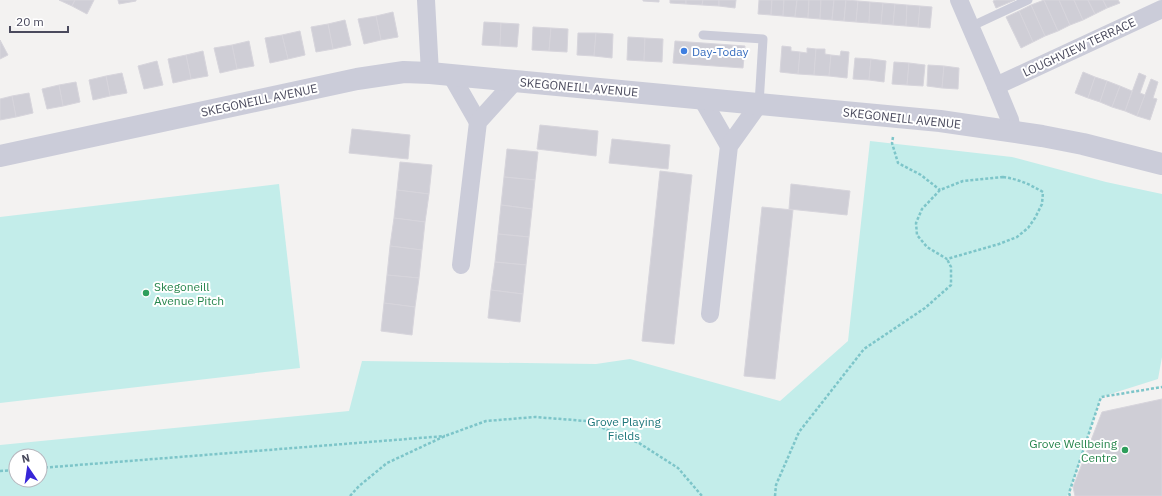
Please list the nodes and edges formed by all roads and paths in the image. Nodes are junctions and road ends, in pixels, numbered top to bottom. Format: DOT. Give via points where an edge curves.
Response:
graph roads {
  1 [pos="426,0"];
  2 [pos="959,0"];
  3 [pos="1028,0"];
  4 [pos="1162,9"];
  5 [pos="970,27"];
  6 [pos="703,35"];
  7 [pos="441,74"];
  8 [pos="515,81"];
  9 [pos="996,86"];
  10 [pos="702,99"];
  11 [pos="759,104"];
  12 [pos="895,116"];
  13 [pos="478,122"];
  14 [pos="1012,131"];
  15 [pos="729,146"];
  16 [pos="0,156"];
  17 [pos="1162,164"];
  18 [pos="940,190"];
  19 [pos="948,258"];
  20 [pos="461,265"];
  21 [pos="710,314"];
  22 [pos="1162,387"];
  23 [pos="445,436"];
  24 [pos="48,467"];
  25 [pos="350,496"];
  26 [pos="702,496"];
  27 [pos="775,496"];
  28 [pos="1070,496"];
  1 -- 7 [label="street"];
  2 -- 5 [label="street"];
  3 -- 5 [label="lane"];
  4 -- 9 [label="street, LOUGHVIEW TERRACE"];
  5 -- 9 [label="street"];
  6 -- 11 [label="lane" via="763,39"];
  7 -- 8 [label="street, SKEGONEILL AVENUE"];
  7 -- 13 [label="street"];
  7 -- 16 [label="street, SKEGONEILL AVENUE" via="404,72 357,79"];
  8 -- 10 [label="street, SKEGONEILL AVENUE"];
  8 -- 13 [label="street"];
  9 -- 14 [label="street"];
  10 -- 11 [label="street, SKEGONEILL AVENUE"];
  10 -- 15 [label="street"];
  11 -- 12 [label="street, SKEGONEILL AVENUE"];
  11 -- 15 [label="street"];
  12 -- 14 [label="street, SKEGONEILL AVENUE"];
  12 -- 18 [label="path" via="892,143 898,163 921,175"];
  13 -- 20 [label="street"];
  14 -- 17 [label="street, SKEGONEILL AVENUE" via="1083,144"];
  15 -- 21 [label="street"];
  18 -- 19 [label="path" via="922,209 916,223 917,235 927,247"];
  18 -- 19 [label="path" via="963,181 1003,177 1015,178 1043,192 1042,204 1035,218 1017,237"];
  19 -- 27 [label="path" via="951,285 926,308 864,349 799,432 776,485"];
  22 -- 28 [label="path" via="1101,397"];
  23 -- 24 [label="path"];
  23 -- 25 [label="path" via="387,463"];
  23 -- 26 [label="path" via="486,421 535,417 586,421 639,443 678,468"];
}
